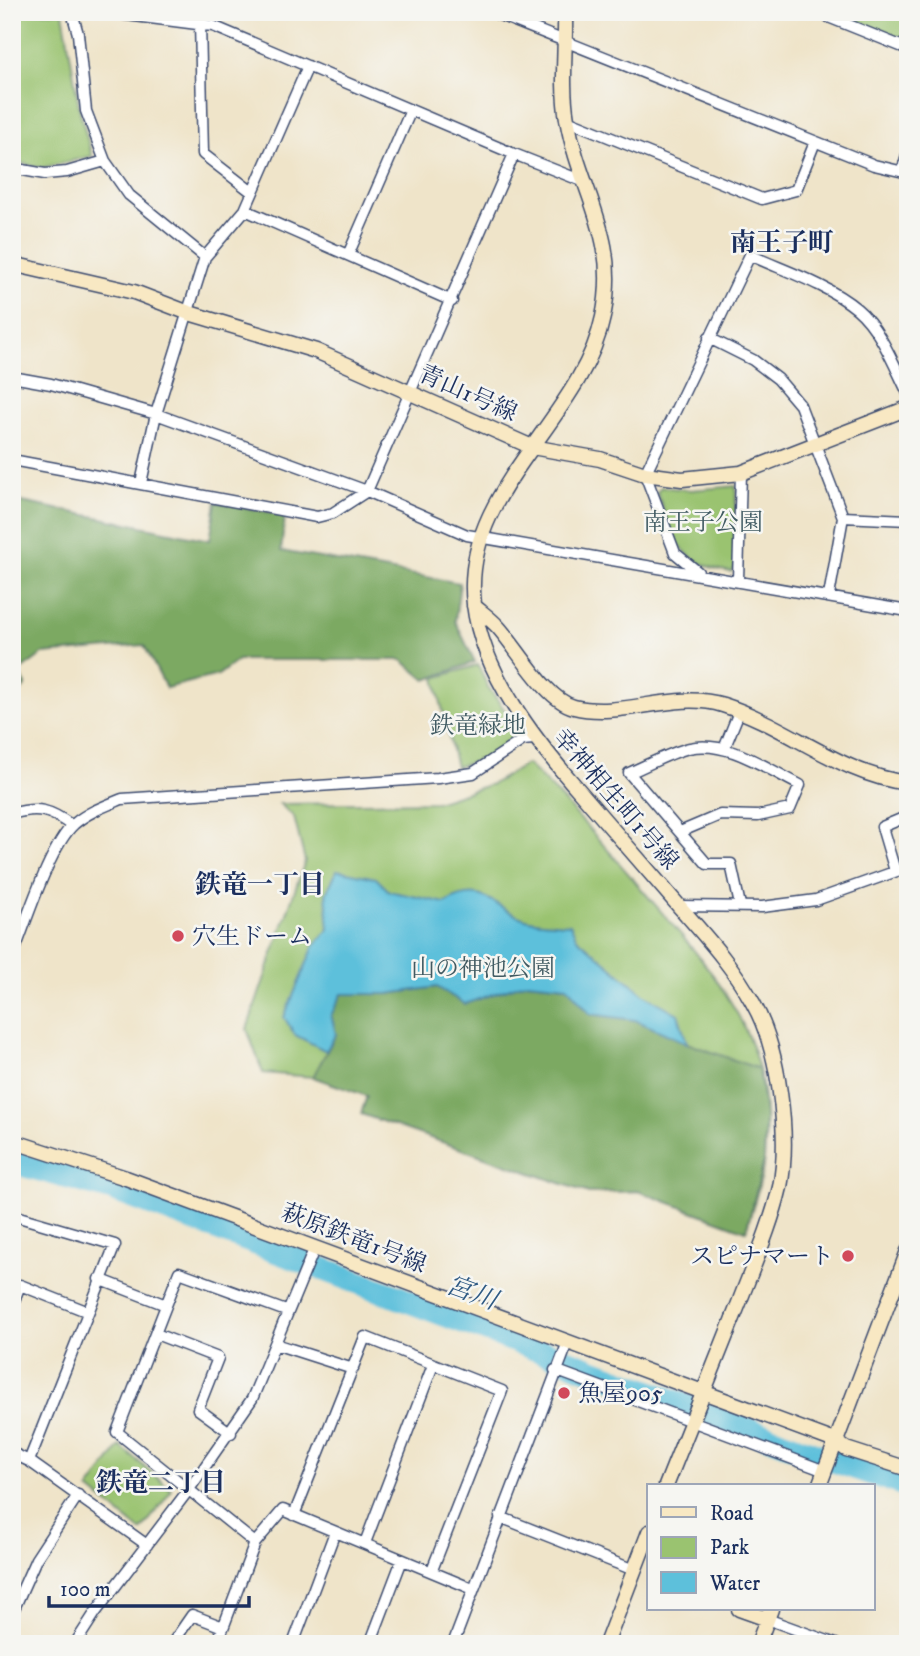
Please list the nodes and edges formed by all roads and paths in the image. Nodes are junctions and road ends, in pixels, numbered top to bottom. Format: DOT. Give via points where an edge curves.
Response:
graph roads {
  1 [pos="72,12"];
  2 [pos="103,12"];
  3 [pos="492,12"];
  4 [pos="565,12"];
  5 [pos="816,12"];
  6 [pos="200,22"];
  7 [pos="566,41"];
  8 [pos="908,50"];
  9 [pos="308,66"];
  10 [pos="411,110"];
  11 [pos="567,120"];
  12 [pos="815,142"];
  13 [pos="908,152"];
  14 [pos="514,154"];
  15 [pos="105,161"];
  16 [pos="12,168"];
  17 [pos="905,172"];
  18 [pos="585,182"];
  19 [pos="251,192"];
  20 [pos="245,210"];
  21 [pos="348,255"];
  22 [pos="205,257"];
  23 [pos="12,264"];
  24 [pos="452,301"];
  25 [pos="189,313"];
  26 [pos="709,338"];
  27 [pos="904,372"];
  28 [pos="12,377"];
  29 [pos="412,393"];
  30 [pos="908,393"];
  31 [pos="908,408"];
  32 [pos="156,414"];
  33 [pos="816,445"];
  34 [pos="532,447"];
  35 [pos="12,460"];
  36 [pos="741,473"];
  37 [pos="645,474"];
  38 [pos="141,483"];
  39 [pos="367,491"];
  40 [pos="843,517"];
  41 [pos="908,520"];
  42 [pos="482,536"];
  43 [pos="700,574"];
  44 [pos="737,580"];
  45 [pos="829,596"];
  46 [pos="474,605"];
  47 [pos="908,611"];
  48 [pos="739,712"];
  49 [pos="534,739"];
  50 [pos="724,748"];
  51 [pos="908,783"];
  52 [pos="12,814"];
  53 [pos="908,816"];
  54 [pos="72,826"];
  55 [pos="680,832"];
  56 [pos="908,867"];
  57 [pos="895,872"];
  58 [pos="740,905"];
  59 [pos="679,906"];
  60 [pos="12,957"];
  61 [pos="12,1142"];
  62 [pos="12,1215"];
  63 [pos="314,1250"];
  64 [pos="907,1255"];
  65 [pos="99,1279"];
  66 [pos="166,1305"];
  67 [pos="12,1306"];
  68 [pos="86,1311"];
  69 [pos="286,1311"];
  70 [pos="156,1334"];
  71 [pos="275,1344"];
  72 [pos="566,1346"];
  73 [pos="433,1365"];
  74 [pos="556,1367"];
  75 [pos="353,1369"];
  76 [pos="704,1392"];
  77 [pos="693,1420"];
  78 [pos="230,1433"];
  79 [pos="835,1441"];
  80 [pos="12,1453"];
  81 [pos="29,1461"];
  82 [pos="908,1469"];
  83 [pos="825,1471"];
  84 [pos="668,1484"];
  85 [pos="820,1484"];
  86 [pos="190,1488"];
  87 [pos="78,1495"];
  88 [pos="294,1515"];
  89 [pos="500,1517"];
  90 [pos="335,1532"];
  91 [pos="647,1537"];
  92 [pos="256,1543"];
  93 [pos="365,1543"];
  94 [pos="148,1545"];
  95 [pos="402,1560"];
  96 [pos="432,1570"];
  97 [pos="634,1570"];
  98 [pos="647,1575"];
  99 [pos="473,1589"];
  100 [pos="745,1610"];
  101 [pos="12,1613"];
  102 [pos="769,1614"];
  103 [pos="223,1627"];
  104 [pos="75,1644"];
  105 [pos="172,1644"];
  106 [pos="217,1644"];
  107 [pos="293,1644"];
  108 [pos="370,1644"];
  109 [pos="453,1644"];
  110 [pos="606,1644"];
  111 [pos="758,1644"];
  112 [pos="836,1644"];
  1 -- 15 [label="street" via="86,111"];
  2 -- 6 [label="street"];
  3 -- 7 [label="street"];
  4 -- 7 [label="street, 幸神相生町1号線"];
  5 -- 8 [label="street"];
  6 -- 9 [label="street"];
  6 -- 19 [label="street" via="203,155"];
  7 -- 11 [label="street, 幸神相生町1号線"];
  7 -- 12 [label="street"];
  9 -- 10 [label="street"];
  9 -- 19 [label="street"];
  10 -- 14 [label="street"];
  10 -- 21 [label="street"];
  11 -- 12 [label="street" via="762,199 796,190"];
  11 -- 18 [label="street, 幸神相生町1号線"];
  12 -- 17 [label="street"];
  13 -- 17 [label="street"];
  14 -- 18 [label="street"];
  14 -- 24 [label="street"];
  15 -- 16 [label="street" via="45,174"];
  15 -- 22 [label="street" via="129,195"];
  18 -- 34 [label="street, 幸神相生町1号線" via="606,241 609,286 602,323 589,357"];
  19 -- 20 [label="street"];
  20 -- 21 [label="street"];
  20 -- 22 [label="street"];
  21 -- 24 [label="street"];
  22 -- 25 [label="street"];
  23 -- 25 [label="street, 青山1号線" via="134,292"];
  24 -- 29 [label="street"];
  25 -- 29 [label="street, 青山1号線" via="316,351"];
  25 -- 32 [label="street"];
  26 -- 27 [label="street" via="750,256 829,290 858,310"];
  26 -- 33 [label="street" via="778,379 800,405"];
  26 -- 37 [label="street"];
  27 -- 30 [label="street"];
  28 -- 32 [label="street"];
  29 -- 34 [label="street, 青山1号線"];
  29 -- 39 [label="street"];
  31 -- 33 [label="street, 青山1号線"];
  32 -- 38 [label="street"];
  32 -- 39 [label="street"];
  33 -- 36 [label="street, 青山1号線"];
  33 -- 40 [label="street"];
  34 -- 37 [label="street, 青山1号線" via="600,459"];
  34 -- 42 [label="street, 幸神相生町1号線" via="503,491"];
  35 -- 38 [label="street"];
  36 -- 37 [label="street, 青山1号線" via="682,478"];
  36 -- 44 [label="street"];
  37 -- 43 [label="street" via="675,553"];
  38 -- 39 [label="street" via="317,517"];
  39 -- 42 [label="street" via="467,535"];
  40 -- 41 [label="street"];
  40 -- 45 [label="street"];
  42 -- 43 [label="street"];
  42 -- 46 [label="street, 幸神相生町1号線" via="473,569"];
  43 -- 44 [label="street"];
  44 -- 45 [label="street"];
  45 -- 47 [label="street"];
  46 -- 48 [label="street" via="547,688 573,707 614,708 685,699 721,704"];
  46 -- 49 [label="street, 幸神相生町1号線" via="498,674"];
  48 -- 50 [label="street"];
  48 -- 51 [label="street" via="878,780"];
  49 -- 54 [label="street" via="523,740 473,773 122,799"];
  49 -- 59 [label="street, 幸神相生町1号線"];
  50 -- 55 [label="street" via="688,748 629,773"];
  50 -- 55 [label="street" via="800,785 790,809 758,816 720,815"];
  52 -- 54 [label="street" via="31,808 51,811"];
  53 -- 57 [label="street" via="882,827"];
  54 -- 60 [label="street" via="56,850"];
  55 -- 58 [label="street" via="707,864 731,864"];
  56 -- 57 [label="street"];
  57 -- 58 [label="street" via="816,900"];
  58 -- 59 [label="street"];
  59 -- 76 [label="street, 幸神相生町1号線" via="727,960 756,1007 773,1058 783,1147 776,1199"];
  61 -- 63 [label="street, 萩原鉄竜1号線" via="126,1178"];
  62 -- 65 [label="street" via="115,1245"];
  63 -- 69 [label="street"];
  63 -- 72 [label="street, 萩原鉄竜1号線"];
  64 -- 79 [label="street"];
  65 -- 66 [label="street"];
  65 -- 68 [label="street"];
  66 -- 69 [label="street" via="179,1272"];
  66 -- 70 [label="street"];
  67 -- 68 [label="street" via="20,1285"];
  68 -- 81 [label="street"];
  69 -- 71 [label="street"];
  70 -- 78 [label="street" via="218,1358 198,1409"];
  70 -- 86 [label="street" via="117,1432"];
  71 -- 75 [label="street"];
  71 -- 78 [label="street" via="252,1399"];
  72 -- 74 [label="street"];
  72 -- 76 [label="street, 萩原鉄竜1号線"];
  73 -- 75 [label="street" via="365,1337"];
  73 -- 93 [label="street"];
  73 -- 96 [label="street" via="502,1391"];
  74 -- 77 [label="street"];
  74 -- 89 [label="street"];
  75 -- 88 [label="street"];
  76 -- 77 [label="street, 幸神相生町1号線"];
  76 -- 79 [label="street, 萩原鉄竜1号線"];
  77 -- 83 [label="street"];
  77 -- 84 [label="street, 幸神相生町1号線"];
  78 -- 86 [label="street"];
  79 -- 82 [label="street, 萩原鉄竜1号線" via="846,1449"];
  79 -- 83 [label="street"];
  80 -- 81 [label="street"];
  81 -- 87 [label="street"];
  83 -- 85 [label="street"];
  86 -- 92 [label="street"];
  86 -- 94 [label="street"];
  87 -- 94 [label="street"];
  87 -- 101 [label="street" via="36,1559"];
  88 -- 90 [label="street"];
  88 -- 92 [label="street" via="283,1510"];
  89 -- 97 [label="street"];
  89 -- 99 [label="street"];
  90 -- 93 [label="street"];
  90 -- 107 [label="street"];
  91 -- 97 [label="street"];
  92 -- 103 [label="street"];
  93 -- 95 [label="street"];
  94 -- 104 [label="street"];
  95 -- 96 [label="street"];
  95 -- 108 [label="street"];
  96 -- 99 [label="street"];
  97 -- 98 [label="street"];
  97 -- 110 [label="street"];
  99 -- 109 [label="street"];
  100 -- 102 [label="street"];
  102 -- 111 [label="street"];
  102 -- 112 [label="street"];
  103 -- 105 [label="street" via="192,1615"];
  103 -- 106 [label="street"];
}
